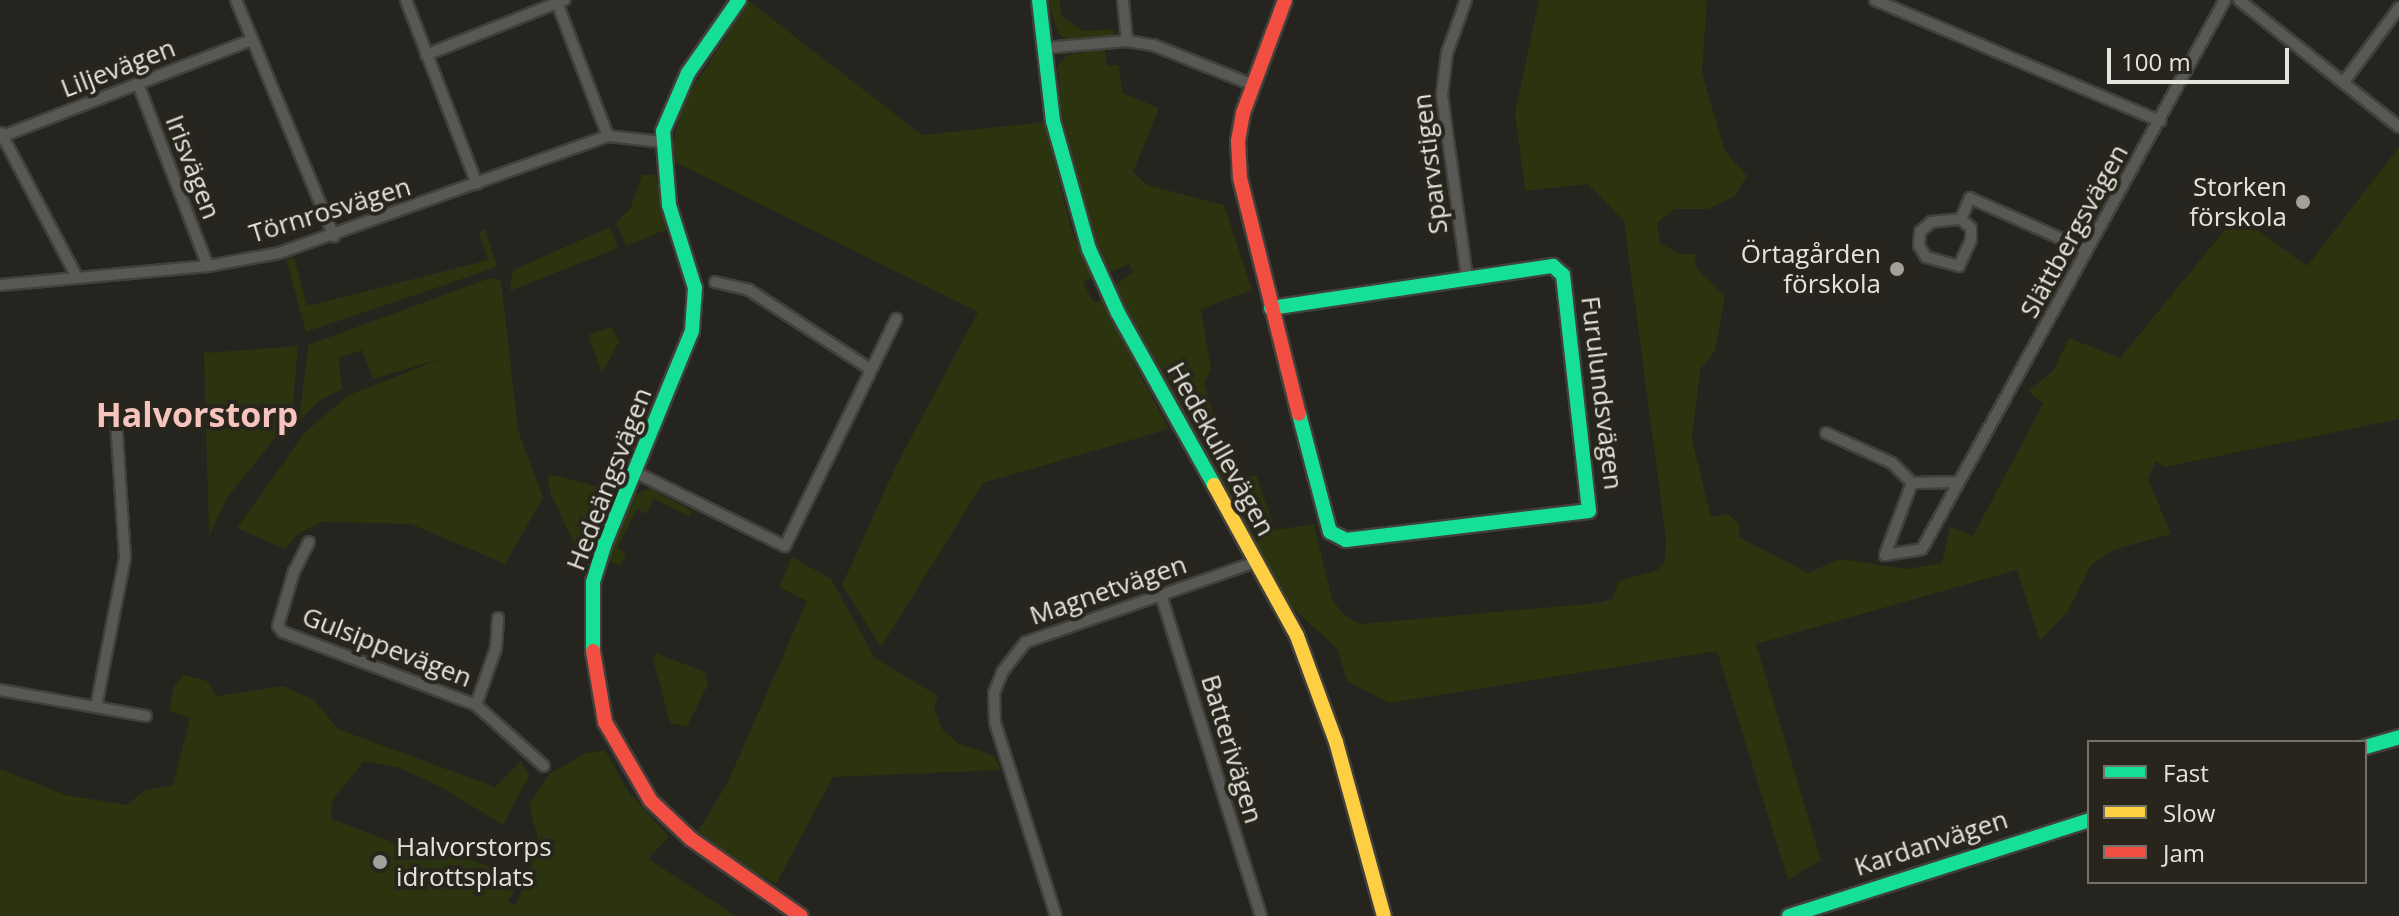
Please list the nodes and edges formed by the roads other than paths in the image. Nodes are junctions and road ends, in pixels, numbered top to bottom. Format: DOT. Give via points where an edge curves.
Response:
graph roads {
  1 [pos="236,0"];
  2 [pos="406,0"];
  3 [pos="739,0"];
  4 [pos="1039,0"];
  5 [pos="1123,0"];
  6 [pos="1285,0"];
  7 [pos="1466,0"];
  8 [pos="1875,0"];
  9 [pos="2225,0"];
  10 [pos="2239,0"];
  11 [pos="559,1"];
  12 [pos="2399,8"];
  13 [pos="252,40"];
  14 [pos="1127,41"];
  15 [pos="1044,48"];
  16 [pos="426,55"];
  17 [pos="2343,83"];
  18 [pos="138,84"];
  19 [pos="1253,85"];
  20 [pos="2160,121"];
  21 [pos="2399,127"];
  22 [pos="1,135"];
  23 [pos="608,136"];
  24 [pos="662,142"];
  25 [pos="477,184"];
  26 [pos="1961,219"];
  27 [pos="334,237"];
  28 [pos="2087,250"];
  29 [pos="208,266"];
  30 [pos="77,277"];
  31 [pos="1467,278"];
  32 [pos="715,282"];
  33 [pos="0,285"];
  34 [pos="1271,308"];
  35 [pos="896,319"];
  36 [pos="870,369"];
  37 [pos="116,418"];
  38 [pos="1826,433"];
  39 [pos="635,472"];
  40 [pos="1957,482"];
  41 [pos="1912,483"];
  42 [pos="309,542"];
  43 [pos="1256,562"];
  44 [pos="1161,595"];
  45 [pos="498,618"];
  46 [pos="0,690"];
  47 [pos="476,705"];
  48 [pos="96,707"];
  49 [pos="146,716"];
  50 [pos="2398,738"];
  51 [pos="2367,746"];
  52 [pos="544,766"];
  53 [pos="2087,821"];
  54 [pos="801,916"];
  55 [pos="1056,916"];
  56 [pos="1261,916"];
  57 [pos="1384,916"];
  58 [pos="1789,916"];
  1 -- 13 [label="street"];
  2 -- 16 [label="street"];
  3 -- 24 [label="street, Hedeängsvägen" via="688,73"];
  4 -- 15 [label="street, Hedekullevägen"];
  5 -- 14 [label="street"];
  6 -- 19 [label="street, Furulundsvägen"];
  7 -- 31 [label="street, Sparvstigen" via="1447,53 1442,95"];
  8 -- 20 [label="street"];
  9 -- 20 [label="street, Slättbergsvägen"];
  10 -- 17 [label="street"];
  11 -- 16 [label="street"];
  11 -- 23 [label="street"];
  12 -- 17 [label="street"];
  13 -- 18 [label="street, Liljevägen"];
  13 -- 27 [label="street"];
  14 -- 15 [label="street"];
  14 -- 19 [label="street" via="1153,45"];
  15 -- 43 [label="street, Hedekullevägen" via="1064,168 1101,281"];
  16 -- 25 [label="street"];
  17 -- 21 [label="street"];
  18 -- 22 [label="street, Liljevägen"];
  18 -- 29 [label="street, Irisvägen"];
  19 -- 34 [label="street, Furulundsvägen" via="1238,141 1240,178"];
  20 -- 28 [label="street, Slättbergsvägen"];
  22 -- 30 [label="street"];
  23 -- 24 [label="street, Törnrosvägen"];
  23 -- 25 [label="street, Törnrosvägen"];
  24 -- 39 [label="street, Hedeängsvägen" via="667,195 688,259 694,309 685,351"];
  25 -- 27 [label="street, Törnrosvägen"];
  26 -- 26 [label="street" via="1931,222 1920,232 1919,246 1926,257 1959,266 1971,240 1971,228"];
  26 -- 28 [label="street" via="1970,198"];
  27 -- 29 [label="street, Törnrosvägen"];
  28 -- 40 [label="street, Slättbergsvägen"];
  29 -- 30 [label="street, Törnrosvägen"];
  30 -- 33 [label="street, Törnrosvägen"];
  31 -- 34 [label="street, Furulundsvägen"];
  31 -- 34 [label="street, Furulundsvägen" via="1553,266 1563,275 1592,500 1586,513 1337,538 1330,532"];
  32 -- 36 [label="street" via="749,290"];
  35 -- 36 [label="street"];
  36 -- 39 [label="street" via="785,546"];
  37 -- 48 [label="street" via="125,558"];
  38 -- 41 [label="street" via="1892,463"];
  39 -- 54 [label="street, Hedeängsvägen" via="593,582 590,645 605,722 634,777 669,820"];
  40 -- 41 [label="street"];
  40 -- 41 [label="street, Slättbergsvägen" via="1922,549 1885,555"];
  42 -- 47 [label="street, Gulsippevägen" via="294,571 278,626 283,632"];
  43 -- 44 [label="street, Magnetvägen"];
  43 -- 57 [label="street, Hedekullevägen" via="1297,636 1317,686"];
  44 -- 55 [label="street, Magnetvägen" via="1026,642 997,686 995,722"];
  44 -- 56 [label="street, Batterivägen"];
  45 -- 47 [label="street, Gulsippevägen" via="496,648"];
  46 -- 48 [label="street"];
  47 -- 52 [label="street, Gulsippevägen"];
  48 -- 49 [label="street"];
  50 -- 51 [label="street"];
  53 -- 58 [label="street, Kardanvägen"];
}
